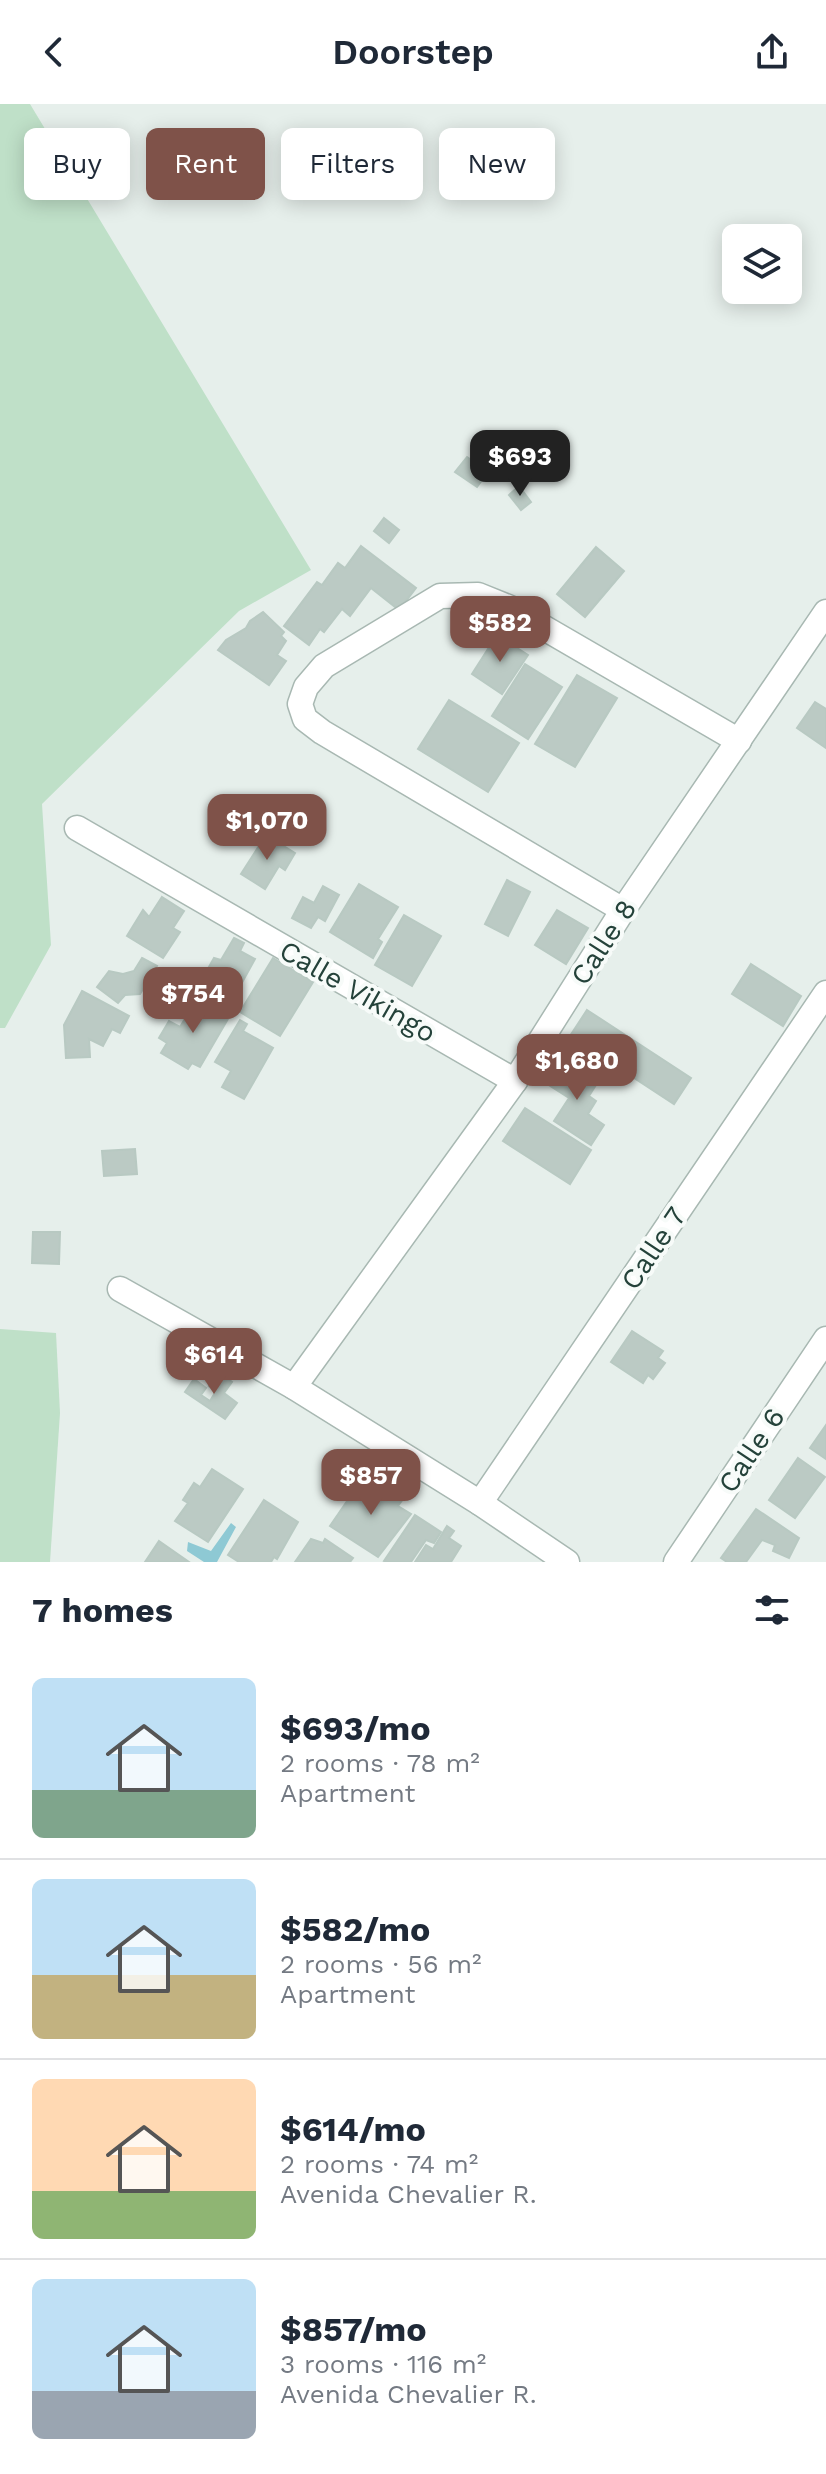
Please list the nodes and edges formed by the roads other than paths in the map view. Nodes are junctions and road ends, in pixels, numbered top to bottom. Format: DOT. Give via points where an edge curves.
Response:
graph roads {
  1 [pos="826,612"];
  2 [pos="739,741"];
  3 [pos="77,828"];
  4 [pos="623,910"];
  5 [pos="826,993"];
  6 [pos="515,1081"];
  7 [pos="120,1289"];
  8 [pos="826,1339"];
  9 [pos="294,1387"];
  10 [pos="480,1503"];
  11 [pos="567,1562"];
  12 [pos="676,1562"];
  1 -- 2 [label="street, Calle 8"];
  2 -- 4 [label="street, Calle 8"];
  2 -- 4 [label="street" via="508,607 478,595 440,596 324,666 306,687 300,704 305,719 322,732"];
  3 -- 6 [label="street, Calle Vikingo"];
  4 -- 6 [label="street, Calle 8"];
  5 -- 10 [label="street, Calle 7"];
  6 -- 9 [label="street, Calle 8"];
  7 -- 9 [label="street"];
  8 -- 12 [label="street, Calle 6"];
  9 -- 10 [label="street"];
  10 -- 11 [label="street"];
}
